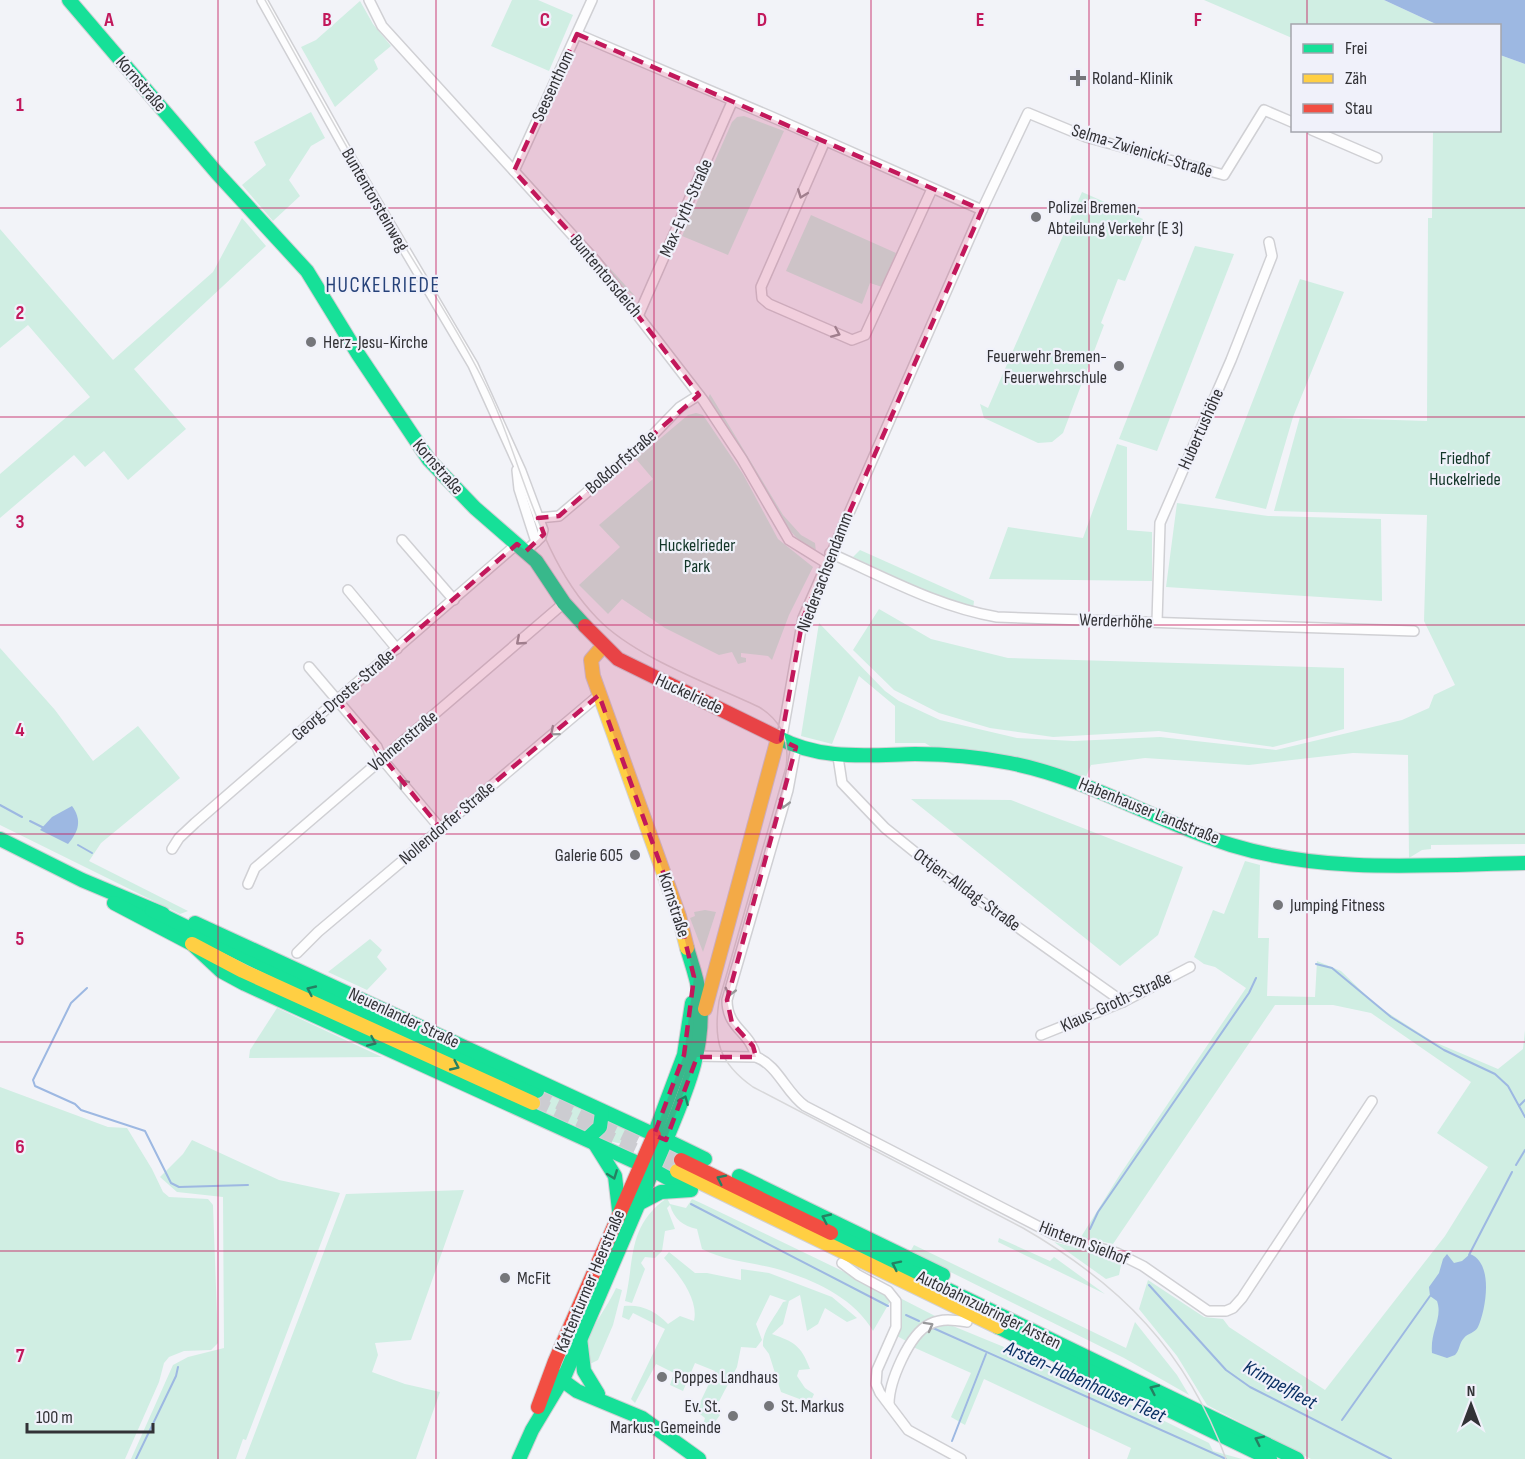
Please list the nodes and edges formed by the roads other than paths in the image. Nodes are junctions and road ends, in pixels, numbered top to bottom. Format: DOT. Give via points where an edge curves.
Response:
graph roads {
  1 [pos="69,0"];
  2 [pos="262,0"];
  3 [pos="369,0"];
  4 [pos="592,0"];
  5 [pos="577,34"];
  6 [pos="732,102"];
  7 [pos="1028,113"];
  8 [pos="1291,121"];
  9 [pos="1317,132"];
  10 [pos="825,141"];
  11 [pos="1377,158"];
  12 [pos="514,171"];
  13 [pos="932,189"];
  14 [pos="982,210"];
  15 [pos="1269,242"];
  16 [pos="639,314"];
  17 [pos="699,395"];
  18 [pos="517,465"];
  19 [pos="538,518"];
  20 [pos="402,540"];
  21 [pos="526,545"];
  22 [pos="830,553"];
  23 [pos="826,563"];
  24 [pos="348,590"];
  25 [pos="454,600"];
  26 [pos="564,603"];
  27 [pos="1158,622"];
  28 [pos="1414,631"];
  29 [pos="603,646"];
  30 [pos="397,649"];
  31 [pos="309,667"];
  32 [pos="599,694"];
  33 [pos="337,700"];
  34 [pos="778,738"];
  35 [pos="796,747"];
  36 [pos="838,757"];
  37 [pos="382,759"];
  38 [pos="440,828"];
  39 [pos="0,839"];
  40 [pos="172,849"];
  41 [pos="1525,863"];
  42 [pos="82,880"];
  43 [pos="248,884"];
  44 [pos="152,910"];
  45 [pos="192,944"];
  46 [pos="718,950"];
  47 [pos="297,953"];
  48 [pos="1190,967"];
  49 [pos="694,977"];
  50 [pos="1123,1002"];
  51 [pos="700,1029"];
  52 [pos="1041,1035"];
  53 [pos="691,1056"];
  54 [pos="756,1057"];
  55 [pos="1372,1101"];
  56 [pos="602,1112"];
  57 [pos="590,1140"];
  58 [pos="656,1141"];
  59 [pos="647,1167"];
  60 [pos="691,1190"];
  61 [pos="638,1204"];
  62 [pos="619,1212"];
  63 [pos="842,1263"];
  64 [pos="967,1322"];
  65 [pos="579,1337"];
  66 [pos="887,1348"];
  67 [pos="904,1356"];
  68 [pos="1078,1366"];
  69 [pos="877,1370"];
  70 [pos="1119,1372"];
  71 [pos="559,1376"];
  72 [pos="895,1376"];
  73 [pos="603,1398"];
  74 [pos="889,1404"];
  75 [pos="519,1459"];
  76 [pos="699,1459"];
  77 [pos="962,1459"];
  78 [pos="1270,1459"];
  79 [pos="1297,1459"];
  1 -- 21 [label="main road, Kornstraße" via="307,272 429,459 470,503"];
  2 -- 18 [label="street, Buntentorsteinweg" via="473,364"];
  3 -- 12 [label="street, Buntentorsdeich" via="382,26"];
  4 -- 5 [label="street, Seesenthom"];
  5 -- 6 [label="street"];
  5 -- 12 [label="street, Seesenthom"];
  6 -- 10 [label="street"];
  6 -- 16 [label="street, Max-Eyth-Straße"];
  7 -- 8 [label="street, Selma-Zwienicki-Straße" via="1086,136 1224,175 1264,110"];
  7 -- 14 [label="street, Niedersachsendamm"];
  9 -- 11 [label="street"];
  10 -- 13 [label="street"];
  10 -- 13 [label="street, one-way" via="761,287 762,298 769,304 852,340 865,335"];
  12 -- 16 [label="street, Buntentorsdeich"];
  13 -- 14 [label="street"];
  14 -- 22 [label="street, Niedersachsendamm"];
  15 -- 27 [label="street, Hubertushöhe" via="1270,260 1160,523"];
  16 -- 17 [label="street, Buntentorsdeich"];
  17 -- 19 [label="street, Boßdorfstraße" via="680,407 645,443 559,516"];
  17 -- 23 [label="street, Buntentorsdeich" via="789,540"];
  18 -- 19 [label="street, Buntentorsteinweg"];
  18 -- 21 [label="street, Buntentorsteinweg"];
  19 -- 21 [label="street, Buntentorsteinweg" via="543,530"];
  20 -- 25 [label="street"];
  21 -- 25 [label="street, Georg-Droste-Straße"];
  21 -- 26 [label="main road, Kornstraße"];
  22 -- 23 [label="street, Niedersachsendamm"];
  22 -- 27 [label="street, Werderhöhe" via="924,596 975,613"];
  23 -- 34 [label="street, Niedersachsendamm" via="803,618 784,725"];
  24 -- 30 [label="street"];
  25 -- 30 [label="street, Georg-Droste-Straße"];
  26 -- 29 [label="main road, Kornstraße"];
  26 -- 37 [label="street, Vohnenstraße, one-way"];
  27 -- 28 [label="street, Werderhöhe"];
  29 -- 32 [label="main road, Kornstraße" via="591,660"];
  29 -- 34 [label="main road, Huckelriede" via="651,677"];
  30 -- 33 [label="street, Georg-Droste-Straße"];
  31 -- 33 [label="street"];
  32 -- 38 [label="street, Nollendorfer Straße, one-way"];
  32 -- 49 [label="main road, Kornstraße" via="679,916"];
  33 -- 37 [label="street" via="377,747"];
  33 -- 40 [label="street, Georg-Droste-Straße" via="179,838"];
  34 -- 35 [label="main road, Habenhauser Landstraße"];
  34 -- 46 [label="main road, Niedersachsendamm"];
  35 -- 36 [label="main road, Habenhauser Landstraße"];
  35 -- 54 [label="street, one-way" via="788,790 727,1000 732,1023 753,1046"];
  36 -- 41 [label="main road, Habenhauser Landstraße" via="920,754 1028,767 1066,778 1230,844 1295,859 1356,864"];
  36 -- 50 [label="street, Ottjen-Alldag-Straße" via="842,783 885,828 937,870"];
  38 -- 37 [label="street, one-way"];
  37 -- 43 [label="street, Vohnenstraße" via="255,868"];
  38 -- 47 [label="street, Nollendorfer Straße"];
  39 -- 42 [label="main road, Neuenlander Straße"];
  42 -- 44 [label="main road, Neuenlander Straße"];
  42 -- 45 [label="main road, Neuenlander Straße" via="119,906"];
  45 -- 44 [label="main road, Neuenlander Straße, one-way" via="243,971 535,1097"];
  44 -- 56 [label="main road, Neuenlander Straße" via="200,925"];
  45 -- 57 [label="main road, Neuenlander Straße, one-way" via="245,984"];
  46 -- 49 [label="main road, Niedersachsendamm"];
  46 -- 51 [label="main road, Niedersachsendamm"];
  48 -- 50 [label="street, Klaus-Groth-Straße"];
  49 -- 51 [label="main road, Kornstraße" via="699,993"];
  49 -- 53 [label="main road, Kornstraße"];
  50 -- 52 [label="street, Klaus-Groth-Straße"];
  51 -- 53 [label="main road, Kornstraße"];
  53 -- 54 [label="street"];
  53 -- 58 [label="main road, Kornstraße" via="692,1080"];
  54 -- 55 [label="street, Hinterm Sielhof" via="765,1060 805,1106 1055,1235 1126,1257 1198,1307 1216,1312 1233,1308 1242,1298"];
  56 -- 57 [label="main road" via="600,1127"];
  56 -- 58 [label="main road, Neuenlander Straße"];
  57 -- 58 [label="main road" via="625,1149"];
  57 -- 59 [label="main road, Neuenlander Straße"];
  57 -- 62 [label="main road, one-way" via="615,1176"];
  58 -- 59 [label="main road, Kattenturmer Heerstraße"];
  58 -- 59 [label="main road, Kattenturmer Heerstraße"];
  70 -- 58 [label="main road, Neuenlander Straße, one-way" via="1084,1344 1057,1330"];
  59 -- 60 [label="main road, Neuenlander Straße"];
  59 -- 61 [label="main road, Kattenturmer Heerstraße"];
  59 -- 62 [label="main road, Kattenturmer Heerstraße"];
  60 -- 61 [label="main road" via="661,1192"];
  60 -- 63 [label="main road, Neuenlander Straße"];
  61 -- 65 [label="main road, Kattenturmer Heerstraße"];
  62 -- 71 [label="main road, Kattenturmer Heerstraße"];
  63 -- 64 [label="main road, Neuenlander Straße"];
  63 -- 66 [label="street" via="888,1291 896,1301 898,1319"];
  67 -- 64 [label="street, one-way" via="928,1324 947,1320"];
  64 -- 68 [label="main road, Neuenlander Straße"];
  65 -- 71 [label="main road, Kattenturmer Heerstraße"];
  65 -- 73 [label="main road" via="584,1371"];
  66 -- 67 [label="street" via="899,1345"];
  66 -- 69 [label="street"];
  67 -- 72 [label="street"];
  70 -- 68 [label="main road, Autobahnzubringer Arsten, one-way" via="679,1166"];
  68 -- 78 [label="main road, Autobahnzubringer Arsten"];
  69 -- 72 [label="street"];
  69 -- 74 [label="street" via="876,1384"];
  79 -- 70 [label="main road, Autobahnzubringer Arsten, one-way"];
  71 -- 73 [label="main road"];
  71 -- 75 [label="main road, Kattenturmer Heerstraße"];
  72 -- 74 [label="street"];
  73 -- 76 [label="main road" via="665,1432"];
  74 -- 77 [label="street" via="908,1430"];
}
